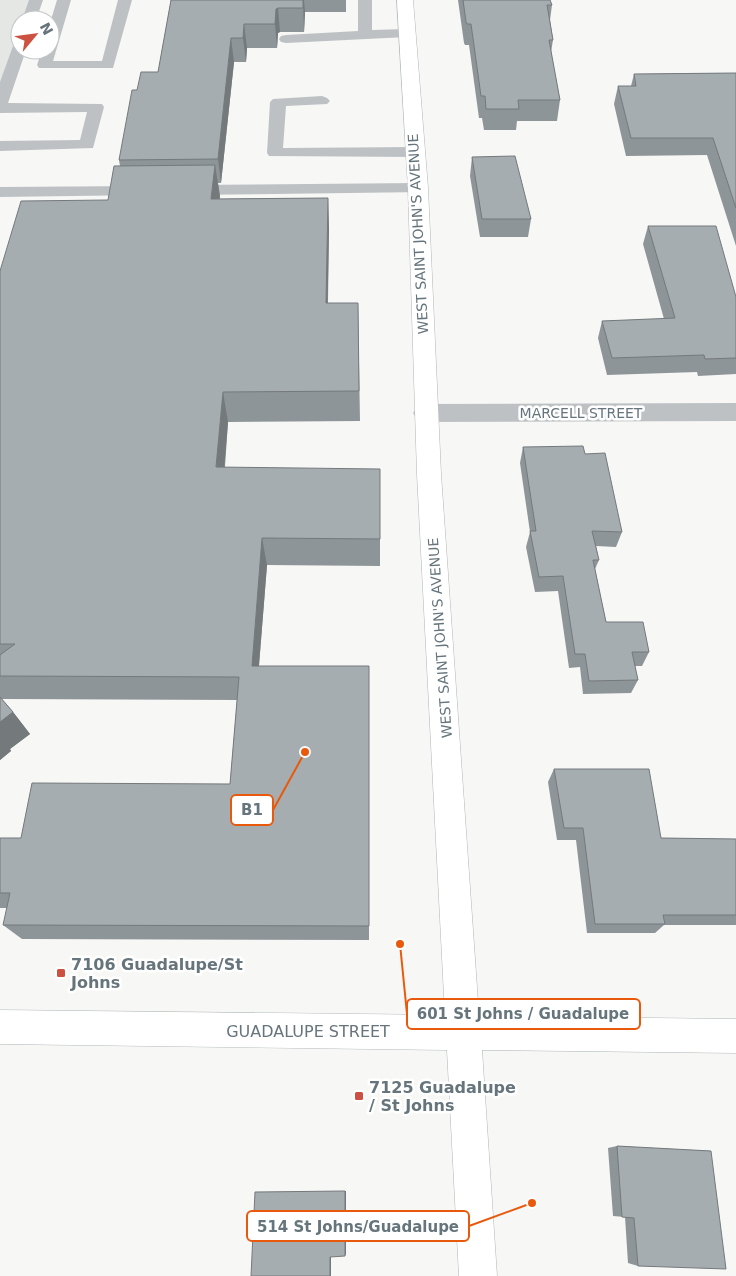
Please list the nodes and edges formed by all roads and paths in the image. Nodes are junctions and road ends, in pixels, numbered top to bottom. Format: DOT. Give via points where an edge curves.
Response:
graph roads {
  1 [pos="64,0"];
  2 [pos="125,0"];
  3 [pos="365,0"];
  4 [pos="405,0"];
  5 [pos="60,14"];
  6 [pos="407,33"];
  7 [pos="365,36"];
  8 [pos="286,40"];
  9 [pos="15,60"];
  10 [pos="46,60"];
  11 [pos="322,101"];
  12 [pos="0,106"];
  13 [pos="0,146"];
  14 [pos="415,152"];
  15 [pos="418,188"];
  16 [pos="175,190"];
  17 [pos="155,191"];
  18 [pos="0,192"];
  19 [pos="736,412"];
  20 [pos="425,413"];
  21 [pos="0,1027"];
  22 [pos="463,1032"];
  23 [pos="736,1036"];
  24 [pos="478,1276"];
  1 -- 5 [label="lane"];
  2 -- 10 [label="lane" via="108,65 44,64"];
  3 -- 7 [label="lane"];
  4 -- 6 [label="street, WEST SAINT JOHN'S AVENUE"];
  6 -- 7 [label="lane"];
  6 -- 14 [label="street, WEST SAINT JOHN'S AVENUE"];
  7 -- 8 [label="lane"];
  9 -- 12 [label="lane"];
  11 -- 14 [label="lane" via="278,102 275,153"];
  12 -- 13 [label="lane" via="96,107 87,144"];
  14 -- 15 [label="street, WEST SAINT JOHN'S AVENUE"];
  15 -- 16 [label="lane"];
  15 -- 20 [label="street, WEST SAINT JOHN'S AVENUE"];
  17 -- 18 [label="lane"];
  19 -- 20 [label="street, MARCELL STREET"];
  20 -- 22 [label="street, WEST SAINT JOHN'S AVENUE"];
  21 -- 22 [label="street, GUADALUPE STREET"];
  22 -- 23 [label="street, GUADALUPE STREET"];
  22 -- 24 [label="street, WEST SAINT JOHN'S AVENUE"];
}
